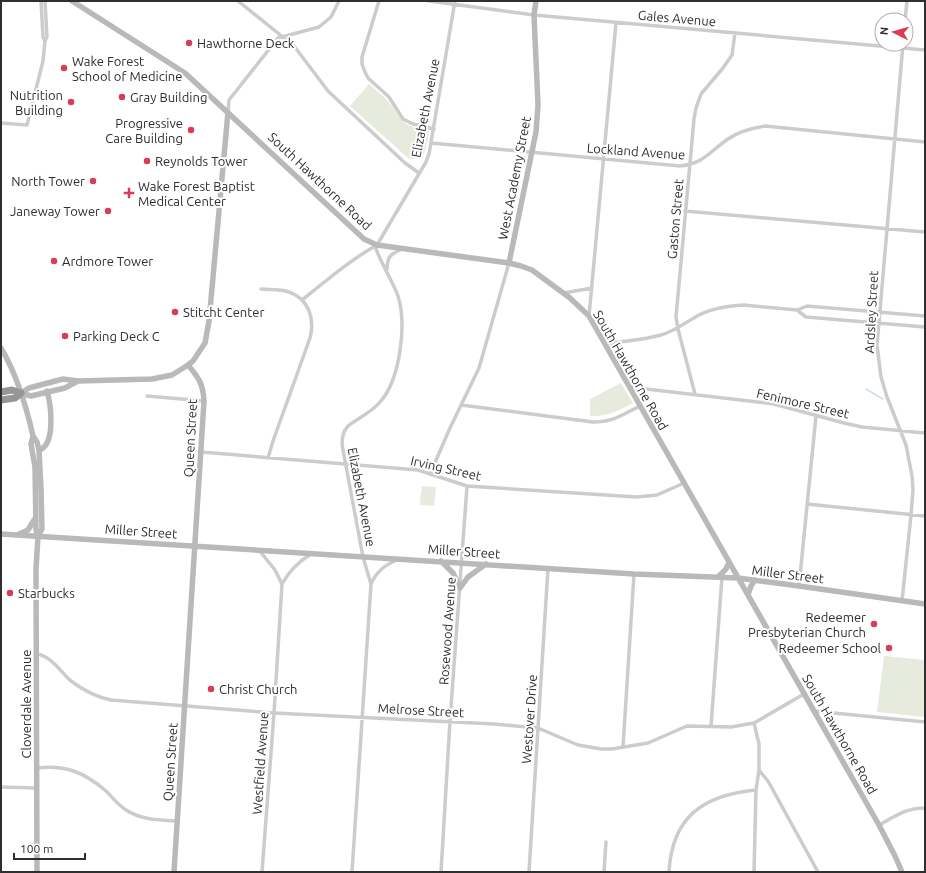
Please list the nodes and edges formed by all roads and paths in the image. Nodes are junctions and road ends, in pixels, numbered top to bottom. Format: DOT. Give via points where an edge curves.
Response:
graph roads {
  1 [pos="41,1"];
  2 [pos="45,1"];
  3 [pos="72,1"];
  4 [pos="238,1"];
  5 [pos="339,1"];
  6 [pos="379,1"];
  7 [pos="428,1"];
  8 [pos="536,1"];
  9 [pos="906,1"];
  10 [pos="455,3"];
  11 [pos="905,12"];
  12 [pos="534,15"];
  13 [pos="616,23"];
  14 [pos="735,33"];
  15 [pos="284,37"];
  16 [pos="45,41"];
  17 [pos="874,44"];
  18 [pos="914,48"];
  19 [pos="925,50"];
  20 [pos="902,52"];
  21 [pos="228,112"];
  22 [pos="1,123"];
  23 [pos="434,129"];
  24 [pos="894,139"];
  25 [pos="925,142"];
  26 [pos="431,143"];
  27 [pos="533,153"];
  28 [pos="603,160"];
  29 [pos="690,165"];
  30 [pos="419,173"];
  31 [pos="685,211"];
  32 [pos="887,229"];
  33 [pos="925,232"];
  34 [pos="377,244"];
  35 [pos="403,248"];
  36 [pos="508,263"];
  37 [pos="387,270"];
  38 [pos="592,288"];
  39 [pos="261,289"];
  40 [pos="563,293"];
  41 [pos="302,300"];
  42 [pos="797,310"];
  43 [pos="880,312"];
  44 [pos="589,316"];
  45 [pos="925,316"];
  46 [pos="879,324"];
  47 [pos="925,327"];
  48 [pos="678,329"];
  49 [pos="606,344"];
  50 [pos="1,348"];
  51 [pos="188,365"];
  52 [pos="78,381"];
  53 [pos="629,387"];
  54 [pos="1,392"];
  55 [pos="47,392"];
  56 [pos="22,393"];
  57 [pos="695,394"];
  58 [pos="147,396"];
  59 [pos="1,400"];
  60 [pos="204,401"];
  61 [pos="461,405"];
  62 [pos="640,406"];
  63 [pos="816,416"];
  64 [pos="901,430"];
  65 [pos="925,433"];
  66 [pos="33,436"];
  67 [pos="39,450"];
  68 [pos="201,452"];
  69 [pos="268,458"];
  70 [pos="346,464"];
  71 [pos="430,474"];
  72 [pos="684,483"];
  73 [pos="467,486"];
  74 [pos="807,504"];
  75 [pos="911,515"];
  76 [pos="35,516"];
  77 [pos="925,516"];
  78 [pos="1,534"];
  79 [pos="15,535"];
  80 [pos="38,536"];
  81 [pos="195,545"];
  82 [pos="259,549"];
  83 [pos="312,553"];
  84 [pos="363,557"];
  85 [pos="400,559"];
  86 [pos="441,561"];
  87 [pos="462,562"];
  88 [pos="729,562"];
  89 [pos="486,564"];
  90 [pos="548,568"];
  91 [pos="634,574"];
  92 [pos="720,577"];
  93 [pos="738,578"];
  94 [pos="755,580"];
  95 [pos="282,584"];
  96 [pos="371,584"];
  97 [pos="799,586"];
  98 [pos="460,588"];
  99 [pos="748,595"];
  100 [pos="902,601"];
  101 [pos="925,604"];
  102 [pos="37,654"];
  103 [pos="804,694"];
  104 [pos="184,706"];
  105 [pos="814,710"];
  106 [pos="274,712"];
  107 [pos="362,717"];
  108 [pos="450,721"];
  109 [pos="925,722"];
  110 [pos="754,723"];
  111 [pos="711,726"];
  112 [pos="538,728"];
  113 [pos="623,747"];
  114 [pos="38,768"];
  115 [pos="759,770"];
  116 [pos="1,787"];
  117 [pos="37,788"];
  118 [pos="756,790"];
  119 [pos="925,808"];
  120 [pos="177,821"];
  121 [pos="879,825"];
  122 [pos="606,842"];
  123 [pos="37,872"];
  124 [pos="174,872"];
  125 [pos="262,872"];
  126 [pos="352,872"];
  127 [pos="441,872"];
  128 [pos="528,872"];
  129 [pos="604,872"];
  130 [pos="669,872"];
  131 [pos="754,872"];
  132 [pos="818,872"];
  133 [pos="902,872"];
  1 -- 16 [label="street"];
  2 -- 16 [label="street"];
  3 -- 21 [label="main road, South Hawthorne Road" via="176,67"];
  4 -- 15 [label="street"];
  5 -- 15 [label="street" via="331,17 319,27"];
  6 -- 23 [label="street" via="362,58 365,72 389,97 403,119"];
  7 -- 10 [label="street, Gales Avenue"];
  8 -- 12 [label="main road, West Academy Street"];
  9 -- 11 [label="street"];
  10 -- 12 [label="street, Gales Avenue"];
  10 -- 23 [label="street, Elizabeth Avenue"];
  12 -- 13 [label="street, Gales Avenue"];
  12 -- 27 [label="main road, West Academy Street" via="538,106"];
  13 -- 14 [label="street, Gales Avenue"];
  13 -- 28 [label="street"];
  14 -- 17 [label="street, Gales Avenue"];
  14 -- 29 [label="street, Gaston Street" via="728,61 698,100"];
  15 -- 21 [label="street" via="278,38 228,100"];
  15 -- 30 [label="street" via="294,46 328,91"];
  16 -- 22 [label="street" via="43,61 27,125"];
  18 -- 19 [label="street, Gales Avenue"];
  20 -- 24 [label="street, Ardsley Street"];
  21 -- 34 [label="main road, South Hawthorne Road" via="364,239"];
  21 -- 51 [label="main road" via="210,321 205,343"];
  23 -- 26 [label="street, Elizabeth Avenue"];
  24 -- 25 [label="street, Lockland Avenue"];
  24 -- 29 [label="street, Lockland Avenue" via="777,127 754,128 738,133 706,157"];
  24 -- 32 [label="street, Ardsley Street"];
  26 -- 27 [label="street, Lockland Avenue"];
  26 -- 30 [label="street, Elizabeth Avenue" via="426,162"];
  27 -- 28 [label="street, Lockland Avenue"];
  27 -- 36 [label="main road, West Academy Street"];
  28 -- 29 [label="street, Lockland Avenue"];
  28 -- 38 [label="street"];
  29 -- 31 [label="street, Gaston Street"];
  30 -- 34 [label="street, Elizabeth Avenue"];
  31 -- 32 [label="street"];
  31 -- 48 [label="street, Gaston Street" via="676,317"];
  32 -- 33 [label="street"];
  32 -- 43 [label="street, Ardsley Street"];
  34 -- 35 [label="main road, South Hawthorne Road"];
  34 -- 37 [label="street, Elizabeth Avenue" via="376,249"];
  34 -- 41 [label="street"];
  35 -- 36 [label="main road, South Hawthorne Road"];
  35 -- 37 [label="street" via="390,256"];
  36 -- 40 [label="main road, South Hawthorne Road" via="532,270"];
  36 -- 61 [label="street" via="479,368"];
  37 -- 70 [label="street, Elizabeth Avenue" via="398,298 402,319 397,364 381,402 345,429 342,444"];
  38 -- 40 [label="street"];
  38 -- 44 [label="street"];
  39 -- 41 [label="street" via="288,292"];
  40 -- 44 [label="main road, South Hawthorne Road"];
  41 -- 69 [label="street" via="312,316 312,330"];
  42 -- 43 [label="street" via="807,306"];
  42 -- 46 [label="street" via="806,317"];
  42 -- 48 [label="street" via="744,305 724,307 703,313"];
  43 -- 45 [label="street"];
  43 -- 46 [label="street, Ardsley Street"];
  44 -- 49 [label="main road, South Hawthorne Road"];
  46 -- 47 [label="street"];
  46 -- 64 [label="street, Ardsley Street" via="877,345 881,377"];
  48 -- 49 [label="street" via="650,338"];
  48 -- 57 [label="street, Gaston Street"];
  49 -- 53 [label="main road, South Hawthorne Road"];
  50 -- 56 [label="main road, Cloverdale Avenue"];
  51 -- 52 [label="main road" via="172,375 152,379"];
  51 -- 60 [label="main road, Queen Street" via="201,381"];
  52 -- 55 [label="main road" via="65,388"];
  52 -- 56 [label="main road" via="63,379 29,388"];
  53 -- 57 [label="street, Fenimore Street"];
  53 -- 62 [label="main road, South Hawthorne Road"];
  54 -- 56 [label="highway" via="12,390"];
  55 -- 56 [label="main road" via="31,396"];
  55 -- 67 [label="main road" via="51,415 49,434 46,444"];
  56 -- 59 [label="highway" via="15,398"];
  56 -- 66 [label="main road, Cloverdale Avenue"];
  57 -- 63 [label="street, Fenimore Street" via="774,404"];
  58 -- 60 [label="street"];
  60 -- 68 [label="main road, Queen Street"];
  61 -- 62 [label="street" via="593,422 613,420"];
  61 -- 71 [label="street"];
  62 -- 72 [label="main road, South Hawthorne Road"];
  63 -- 64 [label="street, Fenimore Street" via="862,427"];
  63 -- 74 [label="street"];
  64 -- 65 [label="street, Fenimore Street"];
  64 -- 75 [label="street, Ardsley Street" via="912,476"];
  66 -- 67 [label="main road, Cloverdale Avenue"];
  66 -- 76 [label="main road, Cloverdale Avenue" via="31,444 35,467"];
  67 -- 80 [label="main road, Cloverdale Avenue" via="42,530"];
  68 -- 69 [label="street, Irving Street"];
  68 -- 81 [label="main road, Queen Street"];
  69 -- 70 [label="street, Irving Street"];
  70 -- 71 [label="street, Irving Street" via="418,470"];
  70 -- 84 [label="street, Elizabeth Avenue"];
  71 -- 73 [label="street, Irving Street"];
  72 -- 73 [label="street, Irving Street" via="657,495 637,497"];
  72 -- 88 [label="main road, South Hawthorne Road"];
  73 -- 87 [label="street, Rosewood Avenue"];
  74 -- 75 [label="street"];
  74 -- 97 [label="street"];
  75 -- 77 [label="street"];
  75 -- 100 [label="street, Ardsley Street"];
  76 -- 79 [label="main road" via="28,530"];
  76 -- 80 [label="main road, Cloverdale Avenue"];
  78 -- 79 [label="main road, Miller Street"];
  79 -- 80 [label="main road, Miller Street"];
  80 -- 81 [label="main road, Miller Street"];
  80 -- 102 [label="main road, Cloverdale Avenue"];
  81 -- 82 [label="main road, Miller Street"];
  81 -- 104 [label="main road, Queen Street"];
  82 -- 83 [label="main road, Miller Street"];
  82 -- 95 [label="street"];
  83 -- 84 [label="main road, Miller Street"];
  83 -- 95 [label="street" via="295,566"];
  84 -- 85 [label="main road, Miller Street"];
  84 -- 96 [label="street, Elizabeth Avenue"];
  85 -- 86 [label="main road, Miller Street"];
  85 -- 96 [label="street" via="378,571"];
  86 -- 87 [label="main road, Miller Street"];
  86 -- 98 [label="main road" via="453,573"];
  87 -- 89 [label="main road, Miller Street"];
  87 -- 98 [label="street, Rosewood Avenue"];
  88 -- 92 [label="main road"];
  88 -- 93 [label="main road, South Hawthorne Road"];
  89 -- 90 [label="main road, Miller Street"];
  89 -- 98 [label="main road" via="468,577"];
  90 -- 91 [label="main road, Miller Street"];
  90 -- 112 [label="street, Westover Drive"];
  91 -- 92 [label="main road, Miller Street"];
  91 -- 113 [label="street"];
  92 -- 93 [label="main road, Miller Street"];
  92 -- 111 [label="street"];
  93 -- 94 [label="main road, Miller Street"];
  93 -- 99 [label="main road, South Hawthorne Road"];
  94 -- 97 [label="main road, Miller Street"];
  94 -- 99 [label="main road"];
  95 -- 106 [label="street, Westfield Avenue"];
  96 -- 107 [label="street, Elizabeth Avenue"];
  97 -- 100 [label="main road, Miller Street"];
  98 -- 108 [label="street, Rosewood Avenue"];
  99 -- 103 [label="main road, South Hawthorne Road"];
  100 -- 101 [label="main road, Miller Street"];
  102 -- 104 [label="street, Melrose Street" via="48,657 73,682 99,697 122,702"];
  102 -- 114 [label="main road, Cloverdale Avenue"];
  103 -- 105 [label="main road, South Hawthorne Road"];
  103 -- 110 [label="street, Melrose Street"];
  104 -- 106 [label="street, Melrose Street"];
  104 -- 120 [label="main road, Queen Street"];
  105 -- 109 [label="street"];
  105 -- 121 [label="main road, South Hawthorne Road"];
  106 -- 107 [label="street, Melrose Street"];
  106 -- 125 [label="street, Westfield Avenue"];
  107 -- 108 [label="street, Melrose Street"];
  107 -- 126 [label="street, Elizabeth Avenue"];
  108 -- 112 [label="street, Melrose Street"];
  108 -- 127 [label="street, Rosewood Avenue"];
  110 -- 111 [label="street, Melrose Street" via="731,727"];
  110 -- 115 [label="street" via="759,744"];
  111 -- 113 [label="street, Melrose Street" via="687,726 648,744"];
  112 -- 113 [label="street, Melrose Street" via="583,746 601,749"];
  112 -- 128 [label="street, Westover Drive"];
  114 -- 117 [label="main road, Cloverdale Avenue"];
  114 -- 120 [label="street" via="58,767 79,772 98,784 126,810 149,819"];
  115 -- 118 [label="street"];
  115 -- 132 [label="street"];
  116 -- 117 [label="street"];
  117 -- 123 [label="main road, Cloverdale Avenue"];
  118 -- 130 [label="street" via="726,795 695,810 673,842"];
  118 -- 131 [label="street"];
  119 -- 121 [label="street" via="906,810"];
  120 -- 124 [label="main road, Queen Street"];
  121 -- 133 [label="main road, South Hawthorne Road"];
  122 -- 129 [label="street"];
}
